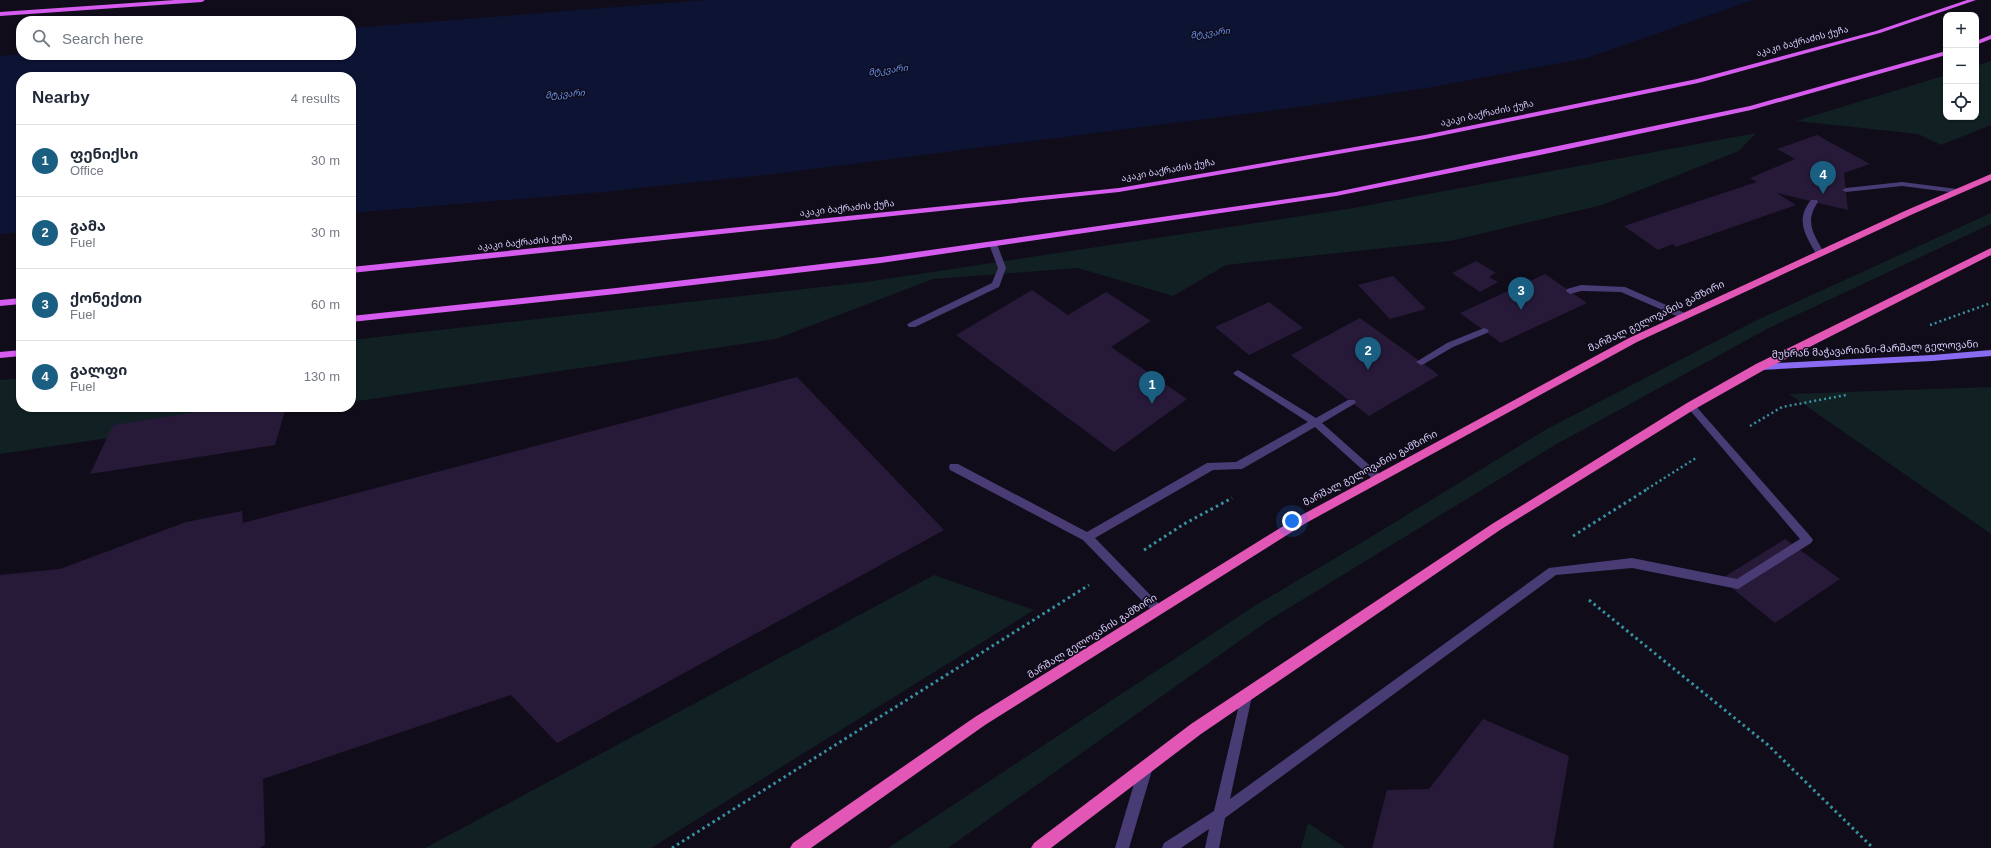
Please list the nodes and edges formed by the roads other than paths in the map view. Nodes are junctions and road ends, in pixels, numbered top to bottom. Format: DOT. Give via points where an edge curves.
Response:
graph roads {
  1 [pos="195,0"];
  2 [pos="202,0"];
  3 [pos="1973,0"];
  4 [pos="0,14"];
  5 [pos="1991,37"];
  6 [pos="1979,41"];
  7 [pos="1943,54"];
  8 [pos="1991,177"];
  9 [pos="1846,190"];
  10 [pos="1957,192"];
  11 [pos="1814,202"];
  12 [pos="993,244"];
  13 [pos="1991,251"];
  14 [pos="1820,253"];
  15 [pos="356,270"];
  16 [pos="1570,291"];
  17 [pos="16,301"];
  18 [pos="0,303"];
  19 [pos="1684,316"];
  20 [pos="356,318"];
  21 [pos="912,325"];
  22 [pos="1484,331"];
  23 [pos="16,353"];
  24 [pos="1991,353"];
  25 [pos="0,355"];
  26 [pos="1421,362"];
  27 [pos="1760,367"];
  28 [pos="1238,373"];
  29 [pos="1351,402"];
  30 [pos="1691,406"];
  31 [pos="1315,422"];
  32 [pos="954,467"];
  33 [pos="1379,478"];
  34 [pos="1087,537"];
  35 [pos="1158,610"];
  36 [pos="1246,696"];
  37 [pos="1146,767"];
  38 [pos="1219,815"];
  39 [pos="798,848"];
  40 [pos="1039,848"];
  41 [pos="1122,848"];
  42 [pos="1169,848"];
  43 [pos="1212,848"];
  1 -- 2 [label="main road"];
  1 -- 4 [label="main road"];
  3 -- 15 [label="main road, აკაკი ბაქრაძის ქუჩა" via="1878,32 1698,81 1425,137 1127,188"];
  5 -- 6 [label="main road"];
  7 -- 12 [label="main road" via="1751,108 1336,194"];
  8 -- 10 [label="highway, მარშალ გელოვანის გამზირი"];
  9 -- 10 [label="lane" via="1902,184"];
  10 -- 14 [label="highway, მარშალ გელოვანის გამზირი"];
  11 -- 14 [label="lane" via="1805,215 1808,230"];
  12 -- 20 [label="main road" via="881,260"];
  12 -- 21 [label="lane" via="1002,268 996,285"];
  13 -- 27 [label="highway"];
  14 -- 19 [label="highway, მარშალ გელოვანის გამზირი"];
  16 -- 19 [label="lane" via="1581,288 1622,289"];
  17 -- 18 [label="main road"];
  19 -- 33 [label="highway, მარშალ გელოვანის გამზირი" via="1633,340"];
  22 -- 26 [label="lane" via="1450,345"];
  23 -- 25 [label="main road"];
  24 -- 27 [label="main road, მუხრან მაჭავარიანი-მარშალ გელოვანი"];
  27 -- 30 [label="highway"];
  28 -- 31 [label="lane"];
  29 -- 31 [label="lane"];
  30 -- 36 [label="highway" via="1496,527"];
  30 -- 38 [label="lane" via="1807,540 1738,584 1632,563 1553,571"];
  31 -- 33 [label="lane"];
  31 -- 34 [label="lane" via="1238,466 1211,466"];
  32 -- 34 [label="lane"];
  33 -- 35 [label="highway, მარშალ გელოვანის გამზირი" via="1302,520"];
  34 -- 35 [label="lane"];
  35 -- 39 [label="highway, მარშალ გელოვანის გამზირი" via="980,721"];
  36 -- 37 [label="highway" via="1196,729"];
  36 -- 38 [label="lane"];
  37 -- 40 [label="highway"];
  37 -- 41 [label="lane"];
  38 -- 42 [label="lane"];
  38 -- 43 [label="lane"];
}
